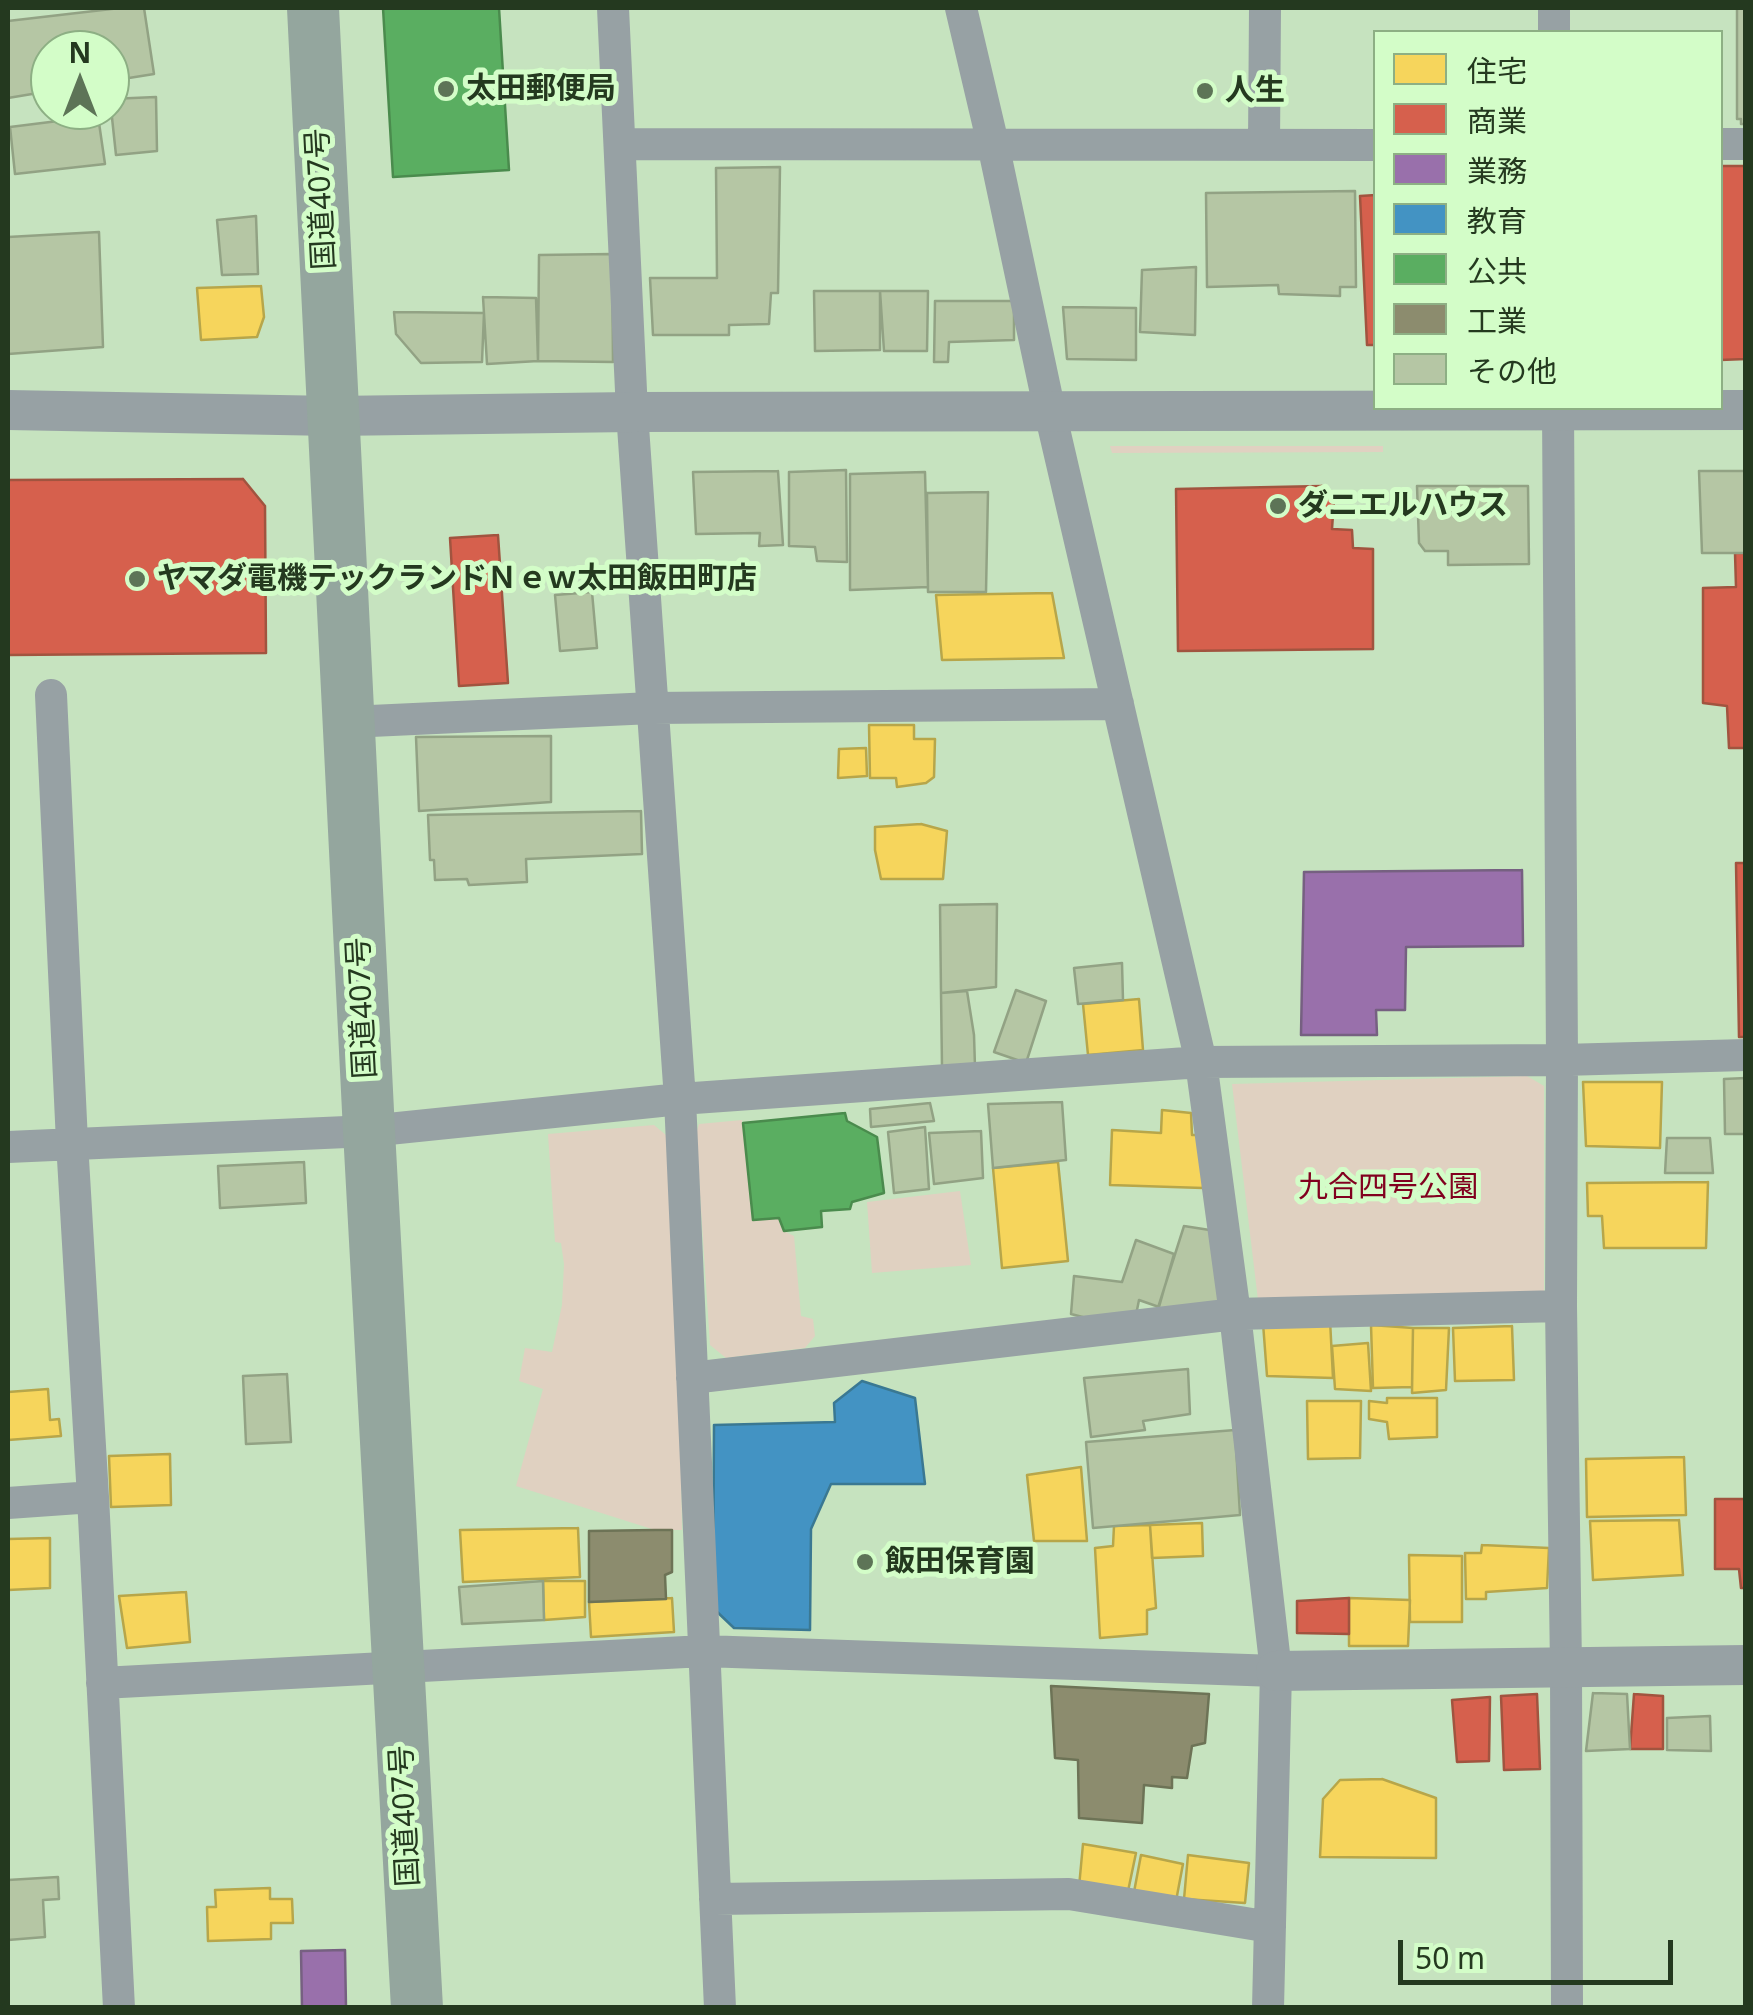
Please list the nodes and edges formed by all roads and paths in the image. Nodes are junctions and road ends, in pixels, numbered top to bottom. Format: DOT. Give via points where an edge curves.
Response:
graph roads {
  1 [pos="313,8"];
  2 [pos="613,8"];
  3 [pos="961,8"];
  4 [pos="1264,8"];
  5 [pos="621,144"];
  6 [pos="993,144"];
  7 [pos="1264,144"];
  8 [pos="1373,145"];
  9 [pos="8,410"];
  10 [pos="1389,410"];
  11 [pos="1558,410"];
  12 [pos="632,412"];
  13 [pos="1050,412"];
  14 [pos="332,416"];
  15 [pos="51,695"];
  16 [pos="1118,704"];
  17 [pos="652,708"];
  18 [pos="349,722"];
  19 [pos="1746,1055"];
  20 [pos="1562,1060"];
  21 [pos="1200,1062"];
  22 [pos="680,1099"];
  23 [pos="369,1130"];
  24 [pos="72,1142"];
  25 [pos="8,1146"];
  26 [pos="1561,1306"];
  27 [pos="1234,1314"];
  28 [pos="692,1378"];
  29 [pos="94,1497"];
  30 [pos="8,1503"];
  31 [pos="704,1651"];
  32 [pos="1746,1665"];
  33 [pos="398,1667"];
  34 [pos="1566,1668"];
  35 [pos="1276,1671"];
  36 [pos="102,1683"];
  37 [pos="716,1900"];
  38 [pos="1270,1927"];
  39 [pos="119,2008"];
  40 [pos="417,2008"];
  41 [pos="720,2008"];
  42 [pos="1268,2008"];
  43 [pos="1566,2008"];
  1 -- 14 [label="highway, 国道407号"];
  2 -- 5 [label="street"];
  3 -- 6 [label="street"];
  4 -- 7 [label="street"];
  5 -- 6 [label="street"];
  5 -- 12 [label="street"];
  6 -- 7 [label="street"];
  6 -- 13 [label="street"];
  7 -- 8 [label="street"];
  9 -- 14 [label="street"];
  10 -- 13 [label="street"];
  11 -- 20 [label="street"];
  12 -- 13 [label="street"];
  12 -- 14 [label="street"];
  12 -- 17 [label="street"];
  13 -- 16 [label="street"];
  14 -- 18 [label="highway, 国道407号"];
  15 -- 24 [label="street"];
  16 -- 17 [label="street"];
  16 -- 21 [label="street"];
  17 -- 18 [label="street"];
  17 -- 22 [label="street"];
  18 -- 23 [label="highway, 国道407号"];
  19 -- 20 [label="street"];
  20 -- 21 [label="street"];
  20 -- 26 [label="street"];
  21 -- 22 [label="street"];
  21 -- 27 [label="street"];
  22 -- 23 [label="street"];
  22 -- 28 [label="street"];
  23 -- 24 [label="street"];
  23 -- 33 [label="highway, 国道407号"];
  24 -- 25 [label="street"];
  24 -- 29 [label="street"];
  26 -- 27 [label="street"];
  26 -- 34 [label="street"];
  27 -- 28 [label="street"];
  27 -- 35 [label="street"];
  28 -- 31 [label="street"];
  29 -- 30 [label="street"];
  29 -- 36 [label="street"];
  31 -- 33 [label="street"];
  31 -- 35 [label="street"];
  31 -- 37 [label="street"];
  32 -- 34 [label="street"];
  33 -- 36 [label="street"];
  33 -- 40 [label="highway, 国道407号"];
  34 -- 35 [label="street"];
  34 -- 43 [label="street"];
  35 -- 38 [label="street"];
  36 -- 39 [label="street"];
  37 -- 38 [label="street" via="1069,1894"];
  37 -- 41 [label="street"];
  38 -- 42 [label="street"];
}
